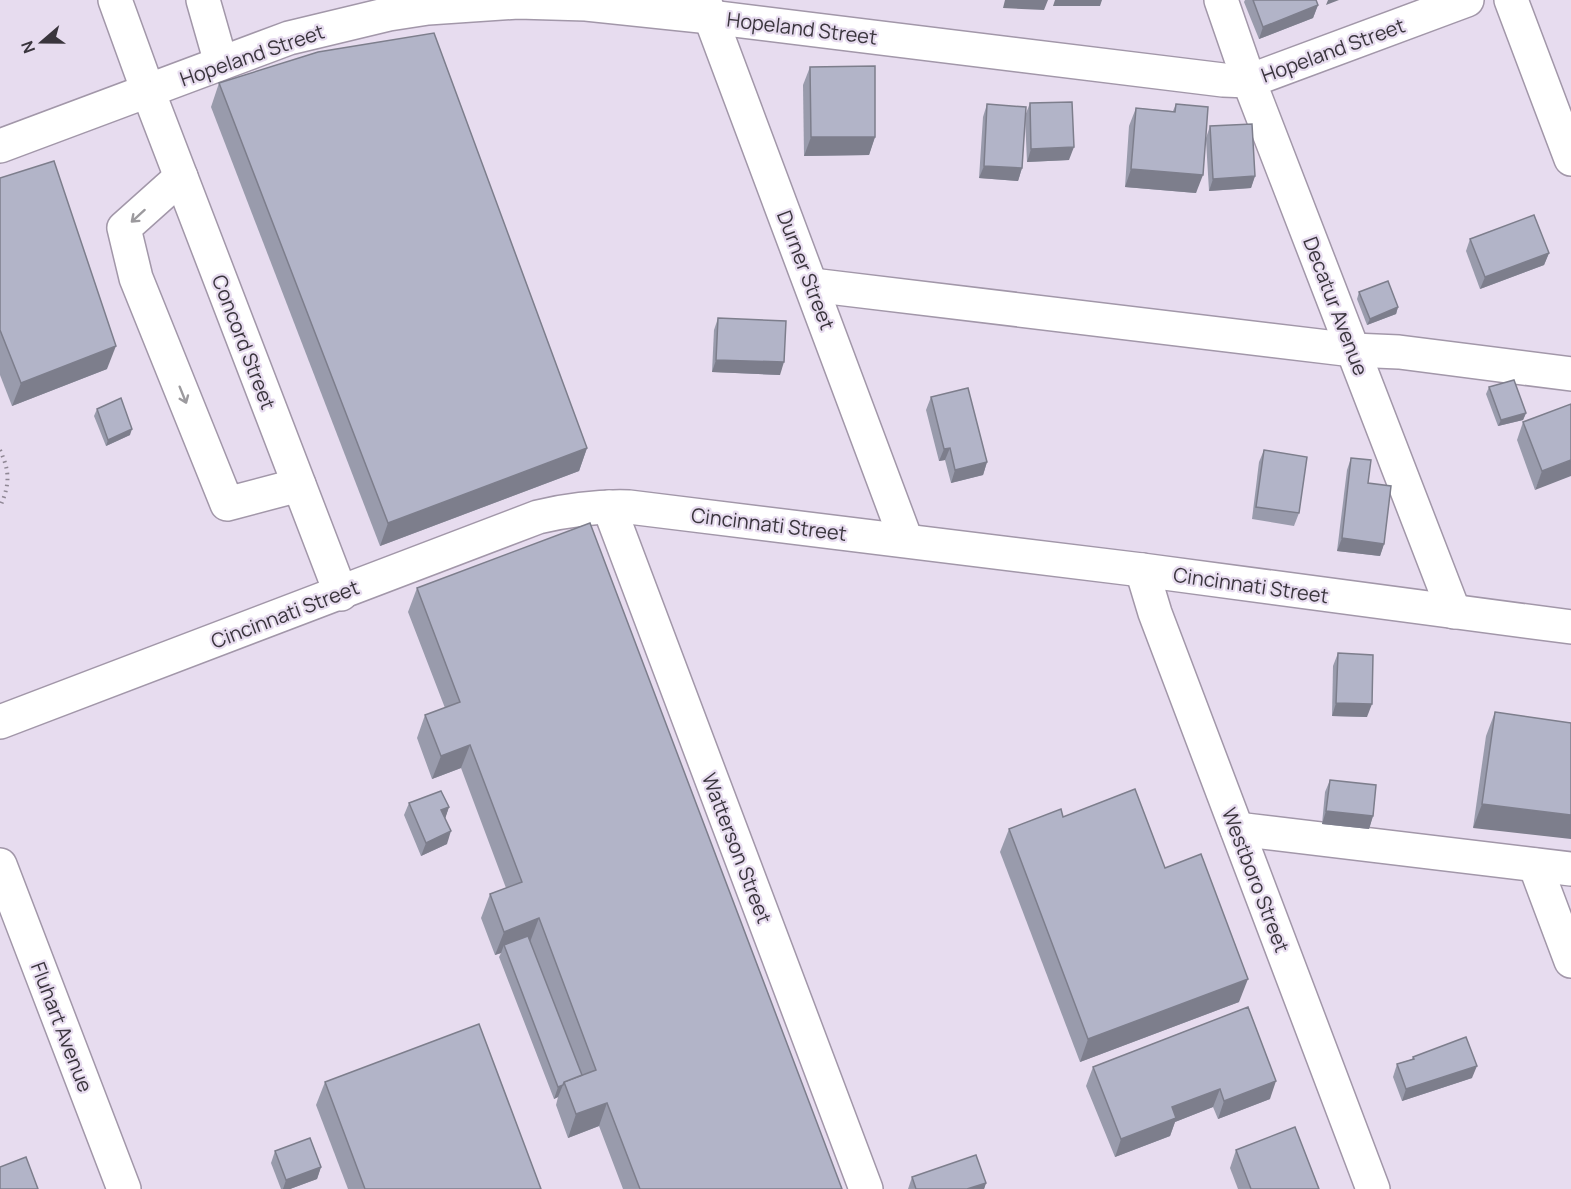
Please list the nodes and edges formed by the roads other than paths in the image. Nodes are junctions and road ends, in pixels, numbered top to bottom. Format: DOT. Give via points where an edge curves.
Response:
graph roads {
  1 [pos="116,0"];
  2 [pos="203,0"];
  3 [pos="1221,0"];
  4 [pos="1467,0"];
  5 [pos="1511,0"];
  6 [pos="707,8"];
  7 [pos="221,63"];
  8 [pos="1249,81"];
  9 [pos="148,91"];
  10 [pos="0,146"];
  11 [pos="1571,159"];
  12 [pos="181,177"];
  13 [pos="812,285"];
  14 [pos="1353,350"];
  15 [pos="1571,374"];
  16 [pos="299,485"];
  17 [pos="609,507"];
  18 [pos="906,540"];
  19 [pos="1142,570"];
  20 [pos="341,594"];
  21 [pos="1454,612"];
  22 [pos="1571,627"];
  23 [pos="0,722"];
  24 [pos="1237,830"];
  25 [pos="0,865"];
  26 [pos="1535,865"];
  27 [pos="1571,870"];
  28 [pos="1571,961"];
  29 [pos="124,1189"];
  30 [pos="866,1189"];
  31 [pos="1373,1189"];
  1 -- 9 [label="street, Concord Street"];
  2 -- 7 [label="street"];
  3 -- 8 [label="street, Decatur Avenue"];
  4 -- 8 [label="street, Hopeland Street"];
  5 -- 11 [label="street"];
  6 -- 7 [label="street, Hopeland Street" via="518,2 428,8 289,38"];
  6 -- 8 [label="street, Hopeland Street"];
  6 -- 13 [label="street, Durner Street"];
  7 -- 9 [label="street, Hopeland Street"];
  8 -- 14 [label="street, Decatur Avenue"];
  9 -- 10 [label="street, Hopeland Street"];
  9 -- 12 [label="street, Concord Street"];
  12 -- 16 [label="street, Concord Street"];
  12 -- 16 [label="street, one-way" via="124,228 136,278 227,504"];
  13 -- 14 [label="street"];
  13 -- 18 [label="street, Durner Street"];
  14 -- 15 [label="street" via="1399,352"];
  14 -- 21 [label="street, Decatur Avenue"];
  16 -- 20 [label="street, Concord Street"];
  17 -- 18 [label="street, Cincinnati Street"];
  17 -- 20 [label="street, Cincinnati Street" via="538,517"];
  17 -- 30 [label="street, Watterson Street"];
  18 -- 19 [label="street, Cincinnati Street"];
  19 -- 21 [label="street, Cincinnati Street"];
  19 -- 24 [label="street, Westboro Street"];
  20 -- 23 [label="street, Cincinnati Street"];
  21 -- 22 [label="street, Cincinnati Street"];
  24 -- 26 [label="street"];
  24 -- 31 [label="street, Westboro Street"];
  25 -- 29 [label="street, Fluhart Avenue"];
  26 -- 27 [label="street"];
  26 -- 28 [label="street"];
}
